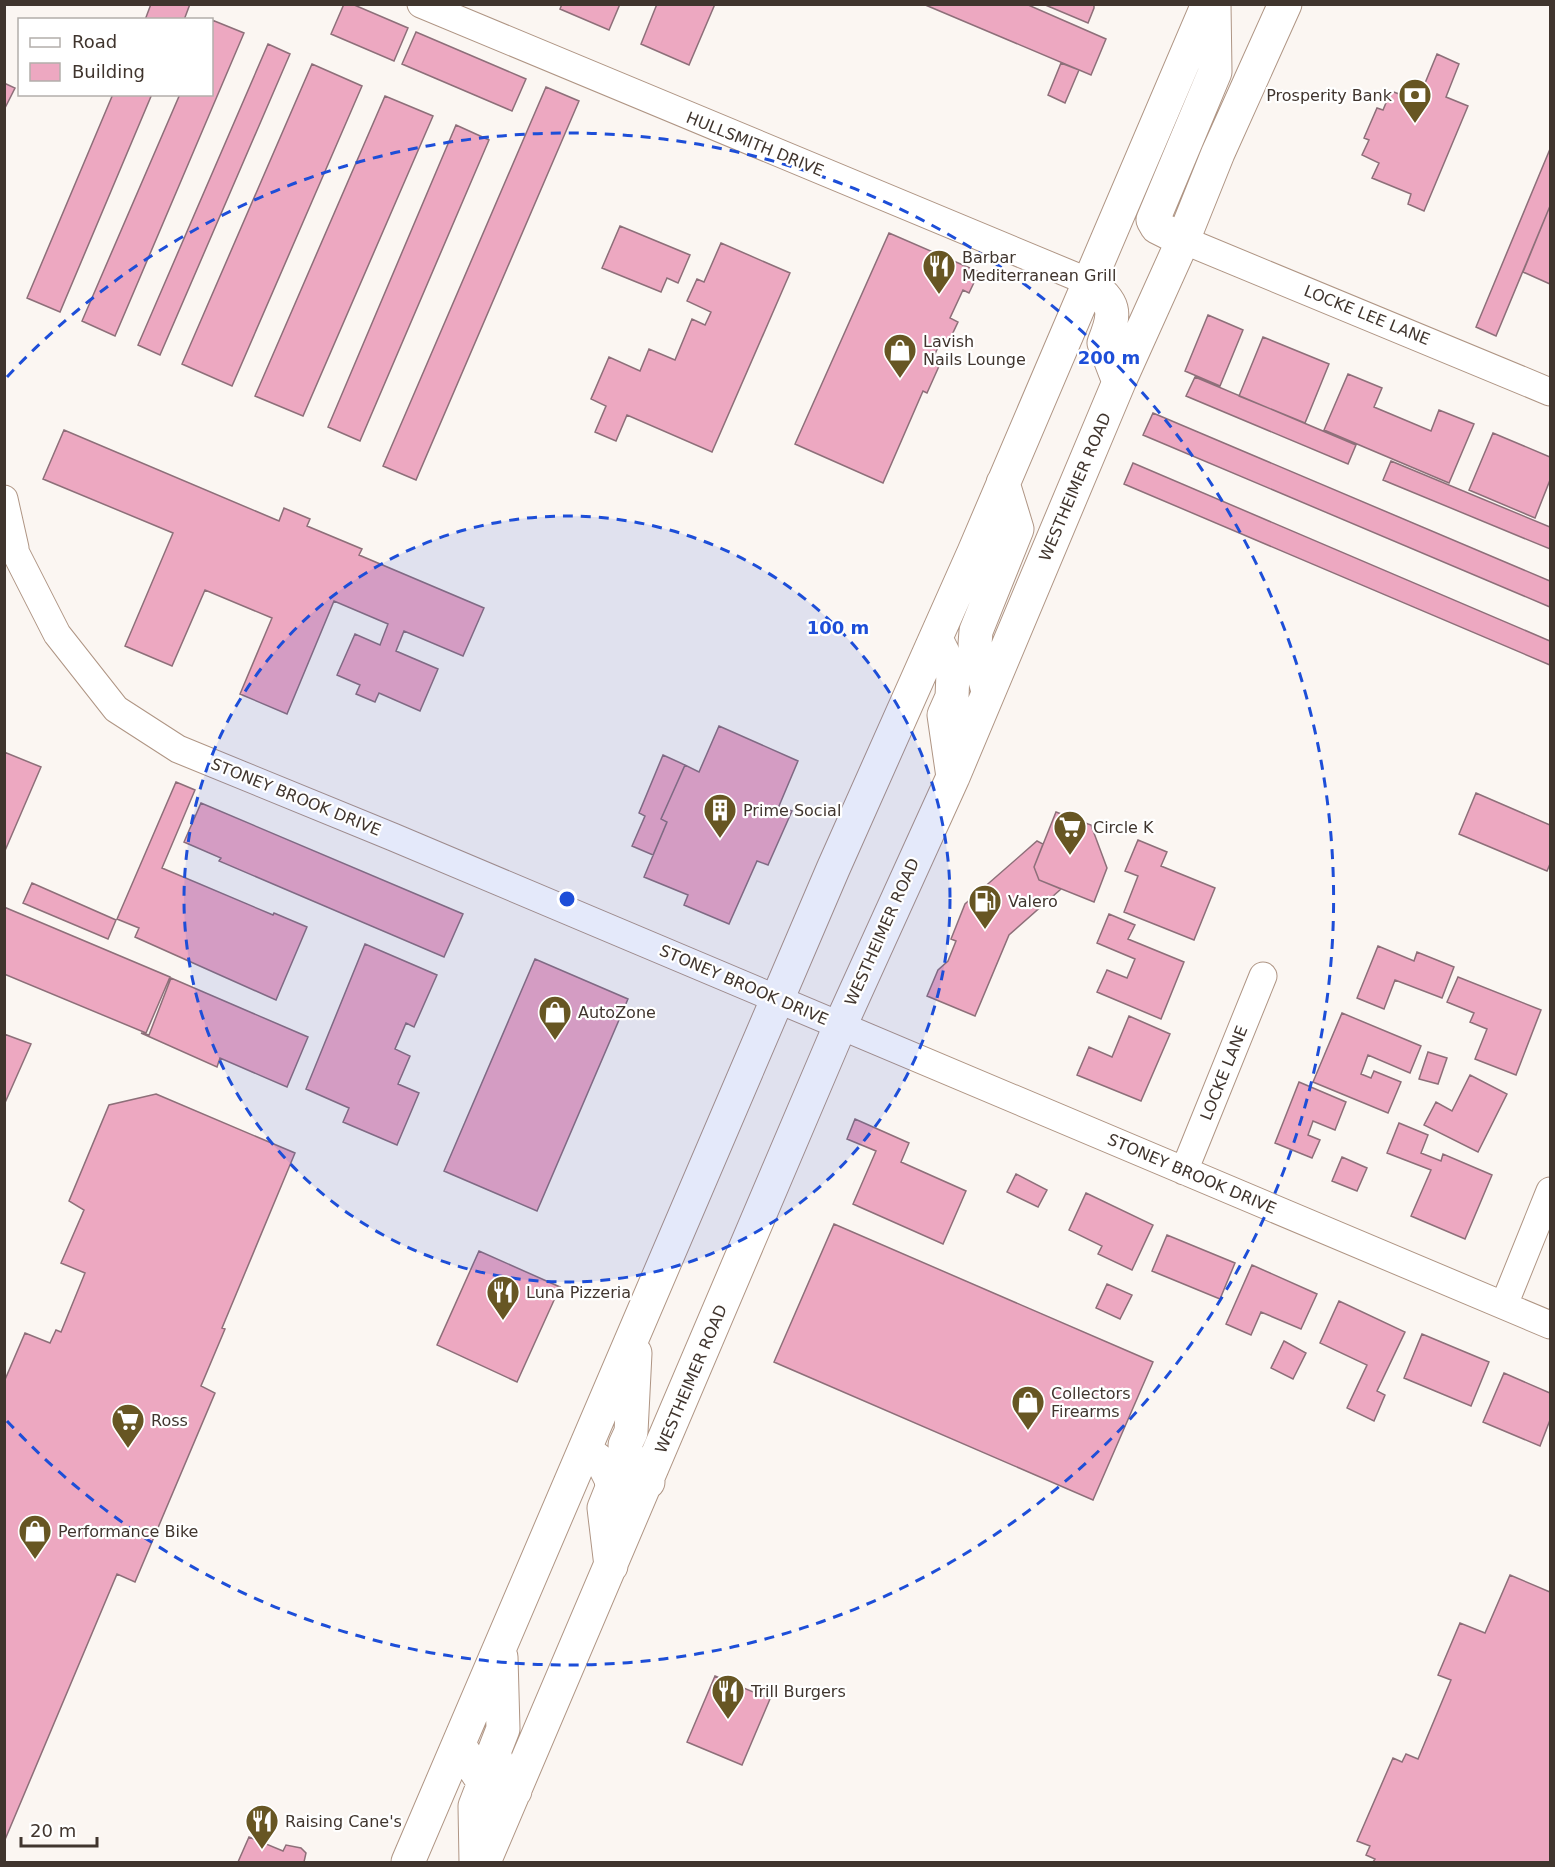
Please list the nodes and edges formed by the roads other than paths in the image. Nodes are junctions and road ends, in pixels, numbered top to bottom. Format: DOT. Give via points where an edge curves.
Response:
graph roads {
  1 [pos="421,4"];
  2 [pos="1208,4"];
  3 [pos="1214,4"];
  4 [pos="1285,4"];
  5 [pos="1183,240"];
  6 [pos="1089,282"];
  7 [pos="1119,382"];
  8 [pos="1551,392"];
  9 [pos="1003,483"];
  10 [pos="4,499"];
  11 [pos="10,541"];
  12 [pos="936,639"];
  13 [pos="988,692"];
  14 [pos="953,777"];
  15 [pos="1263,976"];
  16 [pos="779,1000"];
  17 [pos="840,1026"];
  18 [pos="1184,1171"];
  19 [pos="1551,1191"];
  20 [pos="1504,1305"];
  21 [pos="1551,1325"];
  22 [pos="636,1334"];
  23 [pos="585,1450"];
  24 [pos="648,1482"];
  25 [pos="611,1568"];
  26 [pos="501,1646"];
  27 [pos="458,1745"];
  28 [pos="515,1791"];
  29 [pos="408,1863"];
  30 [pos="476,1863"];
  31 [pos="484,1863"];
  1 -- 6 [label="street, HULLSMITH DRIVE"];
  2 -- 6 [label="main road"];
  3 -- 5 [label="main road" via="1215,72 1153,220 1157,227"];
  4 -- 5 [label="main road, WESTHEIMER ROAD"];
  5 -- 7 [label="main road, WESTHEIMER ROAD"];
  5 -- 8 [label="street, LOCKE LEE LANE"];
  6 -- 7 [label="main road" via="1109,300 1114,317 1104,343"];
  6 -- 9 [label="main road"];
  7 -- 13 [label="main road, WESTHEIMER ROAD"];
  9 -- 12 [label="main road"];
  9 -- 13 [label="main road" via="1017,529 976,631 975,644"];
  10 -- 11 [label="street, STONEY BROOK DRIVE"];
  11 -- 16 [label="street, STONEY BROOK DRIVE" via="57,634 116,709 178,750"];
  12 -- 14 [label="main road" via="953,673 952,697 944,715"];
  12 -- 16 [label="main road"];
  13 -- 14 [label="main road, WESTHEIMER ROAD"];
  14 -- 17 [label="main road, WESTHEIMER ROAD"];
  15 -- 18 [label="street, LOCKE LANE"];
  16 -- 17 [label="street, STONEY BROOK DRIVE"];
  16 -- 22 [label="main road"];
  17 -- 18 [label="street, STONEY BROOK DRIVE"];
  17 -- 24 [label="main road, WESTHEIMER ROAD"];
  18 -- 20 [label="street, STONEY BROOK DRIVE"];
  19 -- 20 [label="street"];
  20 -- 21 [label="street, STONEY BROOK DRIVE"];
  22 -- 23 [label="main road"];
  22 -- 24 [label="main road" via="631,1432 625,1445 630,1466"];
  23 -- 25 [label="main road" via="612,1479 604,1508"];
  23 -- 26 [label="main road"];
  24 -- 25 [label="main road, WESTHEIMER ROAD"];
  25 -- 28 [label="main road, WESTHEIMER ROAD"];
  26 -- 27 [label="main road"];
  26 -- 28 [label="main road" via="503,1729 494,1752 501,1778"];
  27 -- 29 [label="main road"];
  27 -- 30 [label="main road" via="482,1780 483,1788 475,1806"];
  28 -- 31 [label="main road, WESTHEIMER ROAD"];
}
